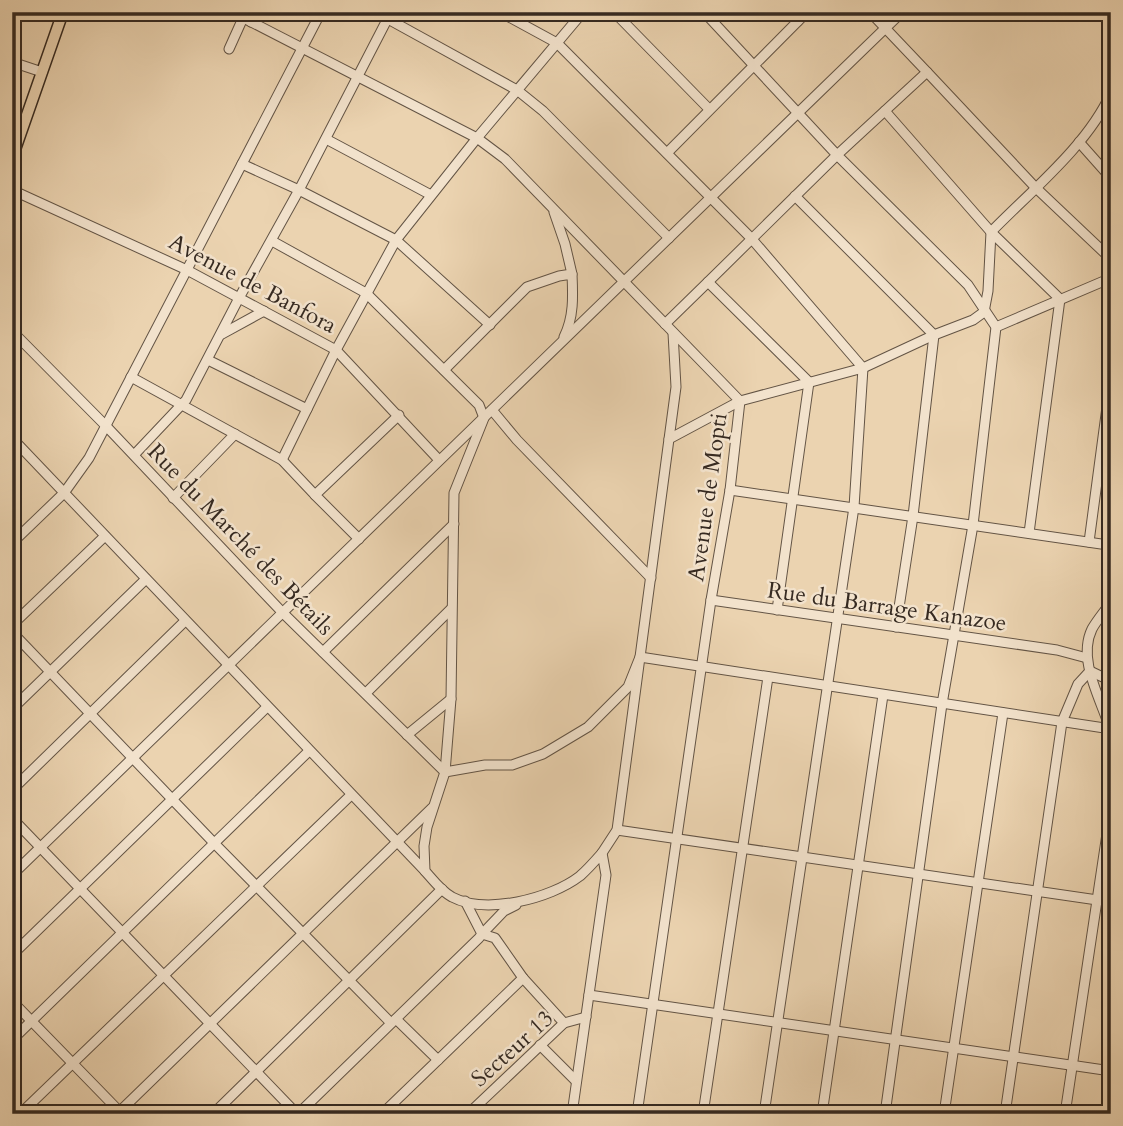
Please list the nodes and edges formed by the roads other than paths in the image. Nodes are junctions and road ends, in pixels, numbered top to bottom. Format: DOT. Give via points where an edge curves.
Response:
graph roads {
  1 [pos="63,12"];
  2 [pos="232,12"];
  3 [pos="256,12"];
  4 [pos="321,12"];
  5 [pos="500,12"];
  6 [pos="583,12"];
  7 [pos="614,12"];
  8 [pos="704,12"];
  9 [pos="789,12"];
  10 [pos="807,12"];
  11 [pos="870,12"];
  12 [pos="902,12"];
  13 [pos="389,15"];
  14 [pos="247,20"];
  15 [pos="798,21"];
  16 [pos="885,29"];
  17 [pos="557,43"];
  18 [pos="302,48"];
  19 [pos="229,49"];
  20 [pos="12,62"];
  21 [pos="754,64"];
  22 [pos="42,72"];
  23 [pos="927,72"];
  24 [pos="358,77"];
  25 [pos="517,90"];
  26 [pos="1111,93"];
  27 [pos="709,110"];
  28 [pos="885,111"];
  29 [pos="799,113"];
  30 [pos="477,138"];
  31 [pos="326,139"];
  32 [pos="1079,142"];
  33 [pos="667,153"];
  34 [pos="837,155"];
  35 [pos="12,158"];
  36 [pos="242,164"];
  37 [pos="1111,178"];
  38 [pos="1035,187"];
  39 [pos="12,190"];
  40 [pos="299,190"];
  41 [pos="431,195"];
  42 [pos="795,196"];
  43 [pos="711,197"];
  44 [pos="552,207"];
  45 [pos="991,232"];
  46 [pos="669,238"];
  47 [pos="751,239"];
  48 [pos="396,240"];
  49 [pos="272,241"];
  50 [pos="1111,259"];
  51 [pos="187,270"];
  52 [pos="572,274"];
  53 [pos="1111,278"];
  54 [pos="624,282"];
  55 [pos="708,282"];
  56 [pos="366,293"];
  57 [pos="239,298"];
  58 [pos="1060,299"];
  59 [pos="264,311"];
  60 [pos="984,312"];
  61 [pos="665,324"];
  62 [pos="490,325"];
  63 [pos="996,327"];
  64 [pos="12,331"];
  65 [pos="674,333"];
  66 [pos="220,335"];
  67 [pos="934,335"];
  68 [pos="562,342"];
  69 [pos="336,350"];
  70 [pos="208,360"];
  71 [pos="863,368"];
  72 [pos="444,370"];
  73 [pos="131,377"];
  74 [pos="1111,377"];
  75 [pos="809,382"];
  76 [pos="740,401"];
  77 [pos="181,405"];
  78 [pos="307,409"];
  79 [pos="492,410"];
  80 [pos="399,415"];
  81 [pos="484,418"];
  82 [pos="106,426"];
  83 [pos="235,434"];
  84 [pos="12,438"];
  85 [pos="670,439"];
  86 [pos="20,447"];
  87 [pos="12,455"];
  88 [pos="134,455"];
  89 [pos="282,460"];
  90 [pos="439,460"];
  91 [pos="730,490"];
  92 [pos="64,493"];
  93 [pos="315,495"];
  94 [pos="173,498"];
  95 [pos="794,498"];
  96 [pos="854,507"];
  97 [pos="913,516"];
  98 [pos="454,524"];
  99 [pos="973,525"];
  100 [pos="1029,533"];
  101 [pos="105,536"];
  102 [pos="359,539"];
  103 [pos="1089,542"];
  104 [pos="12,543"];
  105 [pos="1108,545"];
  106 [pos="651,578"];
  107 [pos="146,579"];
  108 [pos="711,600"];
  109 [pos="1111,602"];
  110 [pos="451,609"];
  111 [pos="777,610"];
  112 [pos="282,612"];
  113 [pos="838,619"];
  114 [pos="185,621"];
  115 [pos="12,625"];
  116 [pos="896,627"];
  117 [pos="12,632"];
  118 [pos="953,635"];
  119 [pos="323,652"];
  120 [pos="640,657"];
  121 [pos="1087,657"];
  122 [pos="228,665"];
  123 [pos="701,667"];
  124 [pos="1090,671"];
  125 [pos="51,672"];
  126 [pos="768,677"];
  127 [pos="1111,681"];
  128 [pos="828,687"];
  129 [pos="366,693"];
  130 [pos="883,695"];
  131 [pos="451,699"];
  132 [pos="942,704"];
  133 [pos="267,707"];
  134 [pos="12,709"];
  135 [pos="91,713"];
  136 [pos="1003,713"];
  137 [pos="1062,722"];
  138 [pos="1110,729"];
  139 [pos="407,735"];
  140 [pos="309,751"];
  141 [pos="133,757"];
  142 [pos="445,772"];
  143 [pos="12,790"];
  144 [pos="351,795"];
  145 [pos="172,799"];
  146 [pos="433,807"];
  147 [pos="1111,807"];
  148 [pos="12,818"];
  149 [pos="617,830"];
  150 [pos="677,838"];
  151 [pos="396,843"];
  152 [pos="215,844"];
  153 [pos="40,847"];
  154 [pos="741,848"];
  155 [pos="603,853"];
  156 [pos="801,856"];
  157 [pos="859,865"];
  158 [pos="425,871"];
  159 [pos="917,874"];
  160 [pos="12,875"];
  161 [pos="977,882"];
  162 [pos="257,885"];
  163 [pos="80,889"];
  164 [pos="442,889"];
  165 [pos="1037,891"];
  166 [pos="1098,900"];
  167 [pos="464,901"];
  168 [pos="1111,902"];
  169 [pos="519,903"];
  170 [pos="124,933"];
  171 [pos="303,933"];
  172 [pos="482,933"];
  173 [pos="12,955"];
  174 [pos="164,974"];
  175 [pos="523,978"];
  176 [pos="349,980"];
  177 [pos="589,995"];
  178 [pos="12,1001"];
  179 [pos="653,1004"];
  180 [pos="719,1014"];
  181 [pos="586,1017"];
  182 [pos="32,1021"];
  183 [pos="394,1021"];
  184 [pos="778,1022"];
  185 [pos="210,1023"];
  186 [pos="564,1023"];
  187 [pos="833,1030"];
  188 [pos="12,1040"];
  189 [pos="895,1040"];
  190 [pos="540,1045"];
  191 [pos="954,1048"];
  192 [pos="1013,1057"];
  193 [pos="438,1060"];
  194 [pos="71,1062"];
  195 [pos="1072,1065"];
  196 [pos="256,1071"];
  197 [pos="1111,1071"];
  198 [pos="576,1081"];
  199 [pos="119,1113"];
  200 [pos="20,1114"];
  201 [pos="213,1114"];
  202 [pos="298,1114"];
  203 [pos="382,1114"];
  204 [pos="468,1114"];
  205 [pos="572,1114"];
  206 [pos="637,1114"];
  207 [pos="702,1114"];
  208 [pos="764,1114"];
  209 [pos="822,1114"];
  210 [pos="885,1114"];
  211 [pos="944,1114"];
  212 [pos="1005,1114"];
  213 [pos="1065,1114"];
  1 -- 22 [label="main road"];
  2 -- 14 [label="street, Avenue de Mopti"];
  3 -- 14 [label="street"];
  4 -- 18 [label="street"];
  5 -- 17 [label="street"];
  6 -- 17 [label="street"];
  7 -- 27 [label="street"];
  8 -- 21 [label="street"];
  9 -- 15 [label="street"];
  10 -- 15 [label="street"];
  11 -- 16 [label="street"];
  12 -- 16 [label="street"];
  13 -- 24 [label="street"];
  13 -- 25 [label="street"];
  14 -- 18 [label="street, Avenue de Mopti"];
  14 -- 19 [label="street"];
  15 -- 21 [label="street"];
  16 -- 23 [label="street"];
  16 -- 29 [label="street"];
  17 -- 25 [label="street"];
  17 -- 33 [label="street"];
  18 -- 24 [label="street, Avenue de Mopti"];
  18 -- 36 [label="street"];
  20 -- 22 [label="street"];
  21 -- 27 [label="street"];
  21 -- 29 [label="street"];
  22 -- 35 [label="main road"];
  23 -- 28 [label="street"];
  23 -- 38 [label="street"];
  24 -- 30 [label="street, Avenue de Mopti"];
  24 -- 31 [label="street"];
  25 -- 30 [label="street"];
  25 -- 46 [label="street"];
  26 -- 32 [label="street"];
  27 -- 33 [label="street"];
  28 -- 34 [label="street"];
  28 -- 45 [label="street"];
  29 -- 34 [label="street"];
  29 -- 43 [label="street"];
  30 -- 41 [label="street"];
  30 -- 44 [label="street, Avenue de Mopti" via="505,159"];
  31 -- 40 [label="street"];
  31 -- 41 [label="street"];
  32 -- 37 [label="street"];
  32 -- 38 [label="street"];
  33 -- 43 [label="street"];
  34 -- 42 [label="street"];
  34 -- 60 [label="street" via="968,285"];
  36 -- 40 [label="street"];
  36 -- 51 [label="street"];
  38 -- 45 [label="street"];
  38 -- 50 [label="street"];
  39 -- 51 [label="street, Avenue de Banfora"];
  40 -- 48 [label="street"];
  40 -- 49 [label="street"];
  41 -- 48 [label="street"];
  42 -- 47 [label="street"];
  42 -- 67 [label="street"];
  43 -- 46 [label="street"];
  43 -- 47 [label="street"];
  44 -- 52 [label="street"];
  44 -- 54 [label="street, Avenue de Mopti"];
  45 -- 58 [label="street"];
  45 -- 60 [label="street"];
  46 -- 54 [label="street"];
  47 -- 55 [label="street"];
  47 -- 71 [label="street"];
  48 -- 56 [label="street"];
  48 -- 62 [label="street"];
  49 -- 56 [label="street"];
  49 -- 57 [label="street"];
  51 -- 57 [label="street, Avenue de Banfora"];
  51 -- 73 [label="street"];
  52 -- 62 [label="street" via="527,287"];
  52 -- 68 [label="street" via="573,302"];
  53 -- 58 [label="street"];
  54 -- 61 [label="street, Avenue de Mopti"];
  54 -- 68 [label="street"];
  55 -- 61 [label="street"];
  55 -- 75 [label="street"];
  56 -- 69 [label="street"];
  56 -- 72 [label="street"];
  57 -- 59 [label="street, Avenue de Banfora"];
  57 -- 66 [label="street"];
  58 -- 63 [label="street"];
  58 -- 100 [label="street"];
  59 -- 66 [label="street"];
  59 -- 69 [label="street, Avenue de Banfora"];
  60 -- 63 [label="street"];
  60 -- 67 [label="street"];
  61 -- 65 [label="street, Avenue de Mopti"];
  62 -- 72 [label="street"];
  63 -- 99 [label="street"];
  64 -- 82 [label="street, Rue du Marché des Bétails"];
  65 -- 76 [label="street, Avenue de Mopti"];
  65 -- 85 [label="street" via="676,387"];
  66 -- 70 [label="street"];
  67 -- 71 [label="street"];
  67 -- 97 [label="street"];
  68 -- 79 [label="street"];
  69 -- 78 [label="street"];
  69 -- 80 [label="street, Avenue de Banfora"];
  70 -- 77 [label="street"];
  70 -- 78 [label="street"];
  71 -- 75 [label="street"];
  71 -- 96 [label="street"];
  72 -- 81 [label="street" via="479,405"];
  73 -- 77 [label="street"];
  73 -- 82 [label="street"];
  74 -- 103 [label="street"];
  75 -- 76 [label="street"];
  75 -- 95 [label="street"];
  76 -- 85 [label="street"];
  76 -- 91 [label="street, Avenue de Mopti"];
  77 -- 83 [label="street"];
  77 -- 88 [label="street"];
  78 -- 89 [label="street"];
  79 -- 81 [label="street"];
  79 -- 106 [label="street"];
  80 -- 90 [label="street, Avenue de Banfora"];
  80 -- 93 [label="street"];
  81 -- 90 [label="street"];
  81 -- 98 [label="street" via="454,494"];
  82 -- 88 [label="street, Rue du Marché des Bétails"];
  82 -- 92 [label="street"];
  83 -- 89 [label="street"];
  83 -- 94 [label="street"];
  84 -- 86 [label="street"];
  85 -- 106 [label="street"];
  86 -- 87 [label="street"];
  86 -- 92 [label="street"];
  88 -- 94 [label="street, Rue du Marché des Bétails"];
  89 -- 93 [label="street"];
  90 -- 102 [label="street"];
  91 -- 95 [label="street"];
  91 -- 108 [label="street, Avenue de Mopti"];
  92 -- 101 [label="street"];
  92 -- 104 [label="street"];
  93 -- 102 [label="street"];
  94 -- 112 [label="street, Rue du Marché des Bétails"];
  95 -- 96 [label="street"];
  95 -- 111 [label="street"];
  96 -- 97 [label="street"];
  96 -- 113 [label="street"];
  97 -- 99 [label="street"];
  97 -- 116 [label="street"];
  98 -- 110 [label="street"];
  98 -- 119 [label="street"];
  99 -- 100 [label="street"];
  99 -- 118 [label="street"];
  100 -- 103 [label="street"];
  101 -- 107 [label="street"];
  101 -- 115 [label="street"];
  102 -- 112 [label="street"];
  103 -- 105 [label="street"];
  106 -- 120 [label="street"];
  107 -- 114 [label="street"];
  107 -- 125 [label="street"];
  108 -- 111 [label="street, Rue du Barrage Kanazoe"];
  108 -- 123 [label="street, Avenue de Mopti"];
  109 -- 121 [label="street" via="1092,630"];
  110 -- 129 [label="street"];
  110 -- 131 [label="street"];
  111 -- 113 [label="street, Rue du Barrage Kanazoe"];
  112 -- 119 [label="street, Rue du Marché des Bétails"];
  112 -- 122 [label="street"];
  113 -- 116 [label="street, Rue du Barrage Kanazoe"];
  113 -- 128 [label="street"];
  114 -- 122 [label="street"];
  114 -- 135 [label="street"];
  116 -- 118 [label="street, Rue du Barrage Kanazoe"];
  117 -- 125 [label="street"];
  118 -- 121 [label="street, Rue du Barrage Kanazoe"];
  118 -- 132 [label="street"];
  119 -- 129 [label="street, Rue du Marché des Bétails"];
  120 -- 123 [label="street"];
  120 -- 142 [label="street" via="628,687 588,727 543,754 512,765"];
  120 -- 149 [label="street"];
  121 -- 124 [label="street"];
  122 -- 133 [label="street"];
  122 -- 141 [label="street"];
  123 -- 126 [label="street"];
  123 -- 150 [label="street, Avenue de Mopti"];
  124 -- 127 [label="street"];
  124 -- 137 [label="street" via="1078,684"];
  124 -- 138 [label="street"];
  125 -- 134 [label="street"];
  125 -- 135 [label="street"];
  126 -- 128 [label="street"];
  126 -- 154 [label="street"];
  128 -- 130 [label="street"];
  128 -- 156 [label="street"];
  129 -- 139 [label="street, Rue du Marché des Bétails"];
  130 -- 132 [label="street"];
  130 -- 157 [label="street"];
  131 -- 139 [label="street"];
  131 -- 142 [label="street"];
  132 -- 136 [label="street"];
  132 -- 159 [label="street"];
  133 -- 140 [label="street"];
  133 -- 145 [label="street"];
  135 -- 141 [label="street"];
  135 -- 143 [label="street"];
  136 -- 137 [label="street"];
  136 -- 161 [label="street"];
  137 -- 138 [label="street"];
  137 -- 165 [label="street"];
  139 -- 142 [label="street, Rue du Marché des Bétails"];
  140 -- 144 [label="street"];
  140 -- 152 [label="street"];
  141 -- 145 [label="street"];
  141 -- 153 [label="street"];
  142 -- 146 [label="street"];
  144 -- 151 [label="street"];
  144 -- 162 [label="street"];
  145 -- 152 [label="street"];
  145 -- 163 [label="street"];
  146 -- 151 [label="street"];
  146 -- 158 [label="street" via="424,846"];
  147 -- 166 [label="street"];
  148 -- 153 [label="street"];
  149 -- 150 [label="street"];
  149 -- 155 [label="street"];
  150 -- 154 [label="street"];
  150 -- 179 [label="street, Avenue de Mopti"];
  151 -- 158 [label="street"];
  151 -- 171 [label="street"];
  152 -- 162 [label="street"];
  152 -- 170 [label="street"];
  153 -- 160 [label="street"];
  153 -- 163 [label="street"];
  154 -- 156 [label="street"];
  154 -- 180 [label="street"];
  155 -- 169 [label="street" via="570,882"];
  155 -- 177 [label="street" via="606,875"];
  156 -- 157 [label="street"];
  156 -- 184 [label="street"];
  157 -- 159 [label="street"];
  157 -- 187 [label="street"];
  158 -- 164 [label="street"];
  159 -- 161 [label="street"];
  159 -- 189 [label="street"];
  161 -- 165 [label="street"];
  161 -- 191 [label="street"];
  162 -- 171 [label="street"];
  162 -- 174 [label="street"];
  163 -- 170 [label="street"];
  163 -- 173 [label="street"];
  164 -- 167 [label="street"];
  164 -- 176 [label="street"];
  165 -- 166 [label="street"];
  165 -- 192 [label="street"];
  166 -- 168 [label="street"];
  166 -- 195 [label="street"];
  167 -- 169 [label="street"];
  167 -- 172 [label="street"];
  169 -- 172 [label="street" via="503,911"];
  170 -- 174 [label="street"];
  170 -- 182 [label="street"];
  171 -- 176 [label="street"];
  171 -- 185 [label="street"];
  172 -- 175 [label="street" via="495,938"];
  172 -- 183 [label="street"];
  174 -- 185 [label="street"];
  174 -- 194 [label="street"];
  175 -- 186 [label="street"];
  175 -- 193 [label="street"];
  176 -- 183 [label="street"];
  176 -- 196 [label="street"];
  177 -- 179 [label="street"];
  177 -- 181 [label="street"];
  178 -- 182 [label="street"];
  179 -- 180 [label="street"];
  179 -- 206 [label="street, Avenue de Mopti"];
  180 -- 184 [label="street"];
  180 -- 207 [label="street"];
  181 -- 186 [label="street, Secteur 13"];
  181 -- 198 [label="street"];
  182 -- 188 [label="street"];
  182 -- 194 [label="street"];
  183 -- 193 [label="street"];
  183 -- 202 [label="street"];
  184 -- 187 [label="street"];
  184 -- 208 [label="street"];
  185 -- 196 [label="street"];
  185 -- 199 [label="street"];
  186 -- 190 [label="street, Secteur 13"];
  187 -- 189 [label="street"];
  187 -- 209 [label="street"];
  189 -- 191 [label="street"];
  189 -- 210 [label="street"];
  190 -- 198 [label="street"];
  190 -- 204 [label="street, Secteur 13"];
  191 -- 192 [label="street"];
  191 -- 211 [label="street"];
  192 -- 195 [label="street"];
  192 -- 212 [label="street"];
  193 -- 203 [label="street"];
  194 -- 199 [label="street"];
  194 -- 200 [label="street"];
  195 -- 197 [label="street"];
  195 -- 213 [label="street"];
  196 -- 201 [label="street"];
  196 -- 202 [label="street"];
  198 -- 205 [label="street"];
}
